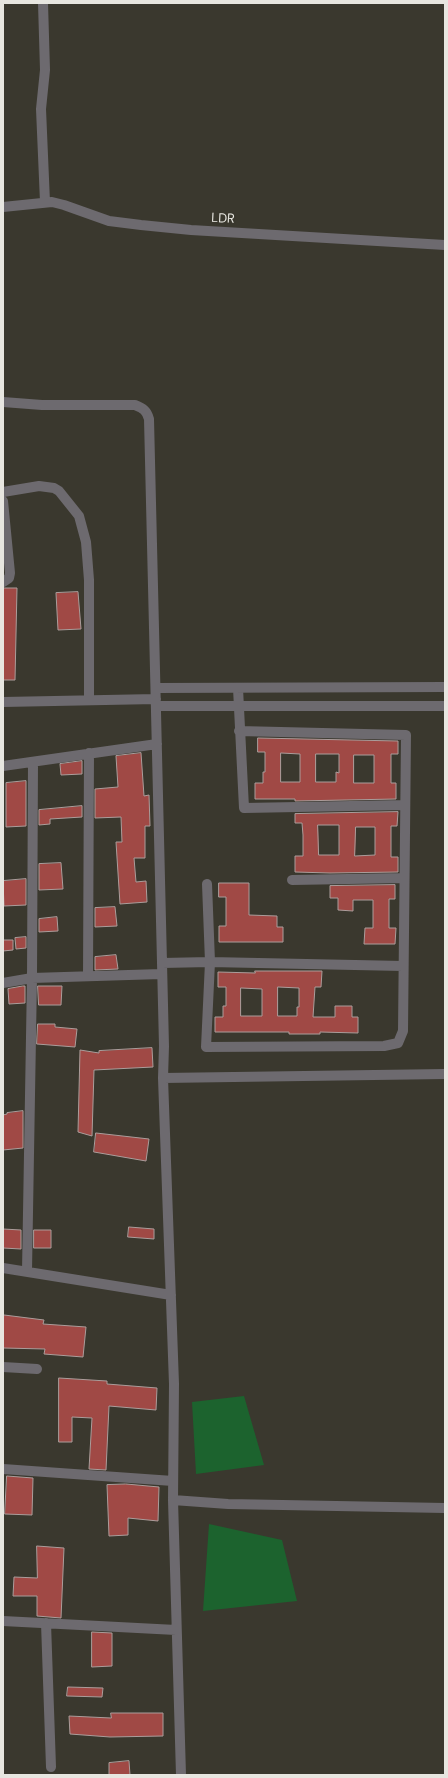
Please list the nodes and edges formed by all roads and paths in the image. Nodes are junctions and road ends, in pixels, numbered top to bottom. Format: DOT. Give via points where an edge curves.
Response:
graph roads {
  1 [pos="43,3"];
  2 [pos="45,202"];
  3 [pos="3,207"];
  4 [pos="445,245"];
  5 [pos="3,402"];
  6 [pos="3,492"];
  7 [pos="3,501"];
  8 [pos="3,582"];
  9 [pos="445,687"];
  10 [pos="156,688"];
  11 [pos="238,688"];
  12 [pos="89,700"];
  13 [pos="3,702"];
  14 [pos="156,702"];
  15 [pos="238,705"];
  16 [pos="445,706"];
  17 [pos="239,731"];
  18 [pos="157,744"];
  19 [pos="89,753"];
  20 [pos="33,762"];
  21 [pos="3,766"];
  22 [pos="405,805"];
  23 [pos="404,878"];
  24 [pos="292,880"];
  25 [pos="207,884"];
  26 [pos="210,962"];
  27 [pos="162,963"];
  28 [pos="403,966"];
  29 [pos="161,974"];
  30 [pos="88,976"];
  31 [pos="32,978"];
  32 [pos="3,983"];
  33 [pos="445,1074"];
  34 [pos="163,1078"];
  35 [pos="3,1268"];
  36 [pos="27,1271"];
  37 [pos="171,1295"];
  38 [pos="3,1367"];
  39 [pos="37,1369"];
  40 [pos="3,1469"];
  41 [pos="173,1481"];
  42 [pos="172,1500"];
  43 [pos="445,1508"];
  44 [pos="3,1621"];
  45 [pos="46,1623"];
  46 [pos="176,1630"];
  47 [pos="51,1768"];
  48 [pos="181,1775"];
  1 -- 2 [label="street" via="45,70 41,109"];
  2 -- 3 [label="street, LDR"];
  2 -- 4 [label="street, LDR" via="64,205 109,221 141,225"];
  5 -- 10 [label="street" via="42,405 135,405 147,413 150,429"];
  6 -- 12 [label="street" via="39,486 54,488 79,516 86,542 89,580"];
  7 -- 8 [label="street" via="10,573 9,578"];
  9 -- 11 [label="street"];
  10 -- 11 [label="street"];
  10 -- 14 [label="street"];
  11 -- 15 [label="street"];
  12 -- 13 [label="street"];
  12 -- 14 [label="street"];
  14 -- 15 [label="street"];
  14 -- 18 [label="street"];
  15 -- 16 [label="street"];
  15 -- 17 [label="street"];
  17 -- 22 [label="street" via="406,735"];
  17 -- 22 [label="street" via="244,808"];
  18 -- 19 [label="street"];
  18 -- 27 [label="street"];
  19 -- 20 [label="street"];
  19 -- 30 [label="street"];
  20 -- 21 [label="street"];
  20 -- 31 [label="street"];
  22 -- 23 [label="street"];
  23 -- 24 [label="street"];
  23 -- 28 [label="street"];
  25 -- 26 [label="street"];
  26 -- 27 [label="street"];
  26 -- 28 [label="street"];
  26 -- 28 [label="street" via="206,1047 384,1046 398,1043 403,1031"];
  27 -- 29 [label="street"];
  29 -- 30 [label="street"];
  29 -- 34 [label="street"];
  30 -- 31 [label="street"];
  31 -- 32 [label="street"];
  31 -- 36 [label="street"];
  33 -- 34 [label="street"];
  34 -- 37 [label="street"];
  35 -- 36 [label="street"];
  36 -- 37 [label="street"];
  37 -- 41 [label="street" via="174,1384"];
  38 -- 39 [label="street"];
  40 -- 41 [label="street"];
  41 -- 42 [label="street"];
  42 -- 43 [label="street" via="228,1504"];
  42 -- 46 [label="street"];
  44 -- 45 [label="street"];
  45 -- 46 [label="street"];
  45 -- 47 [label="street"];
  46 -- 48 [label="street"];
}
